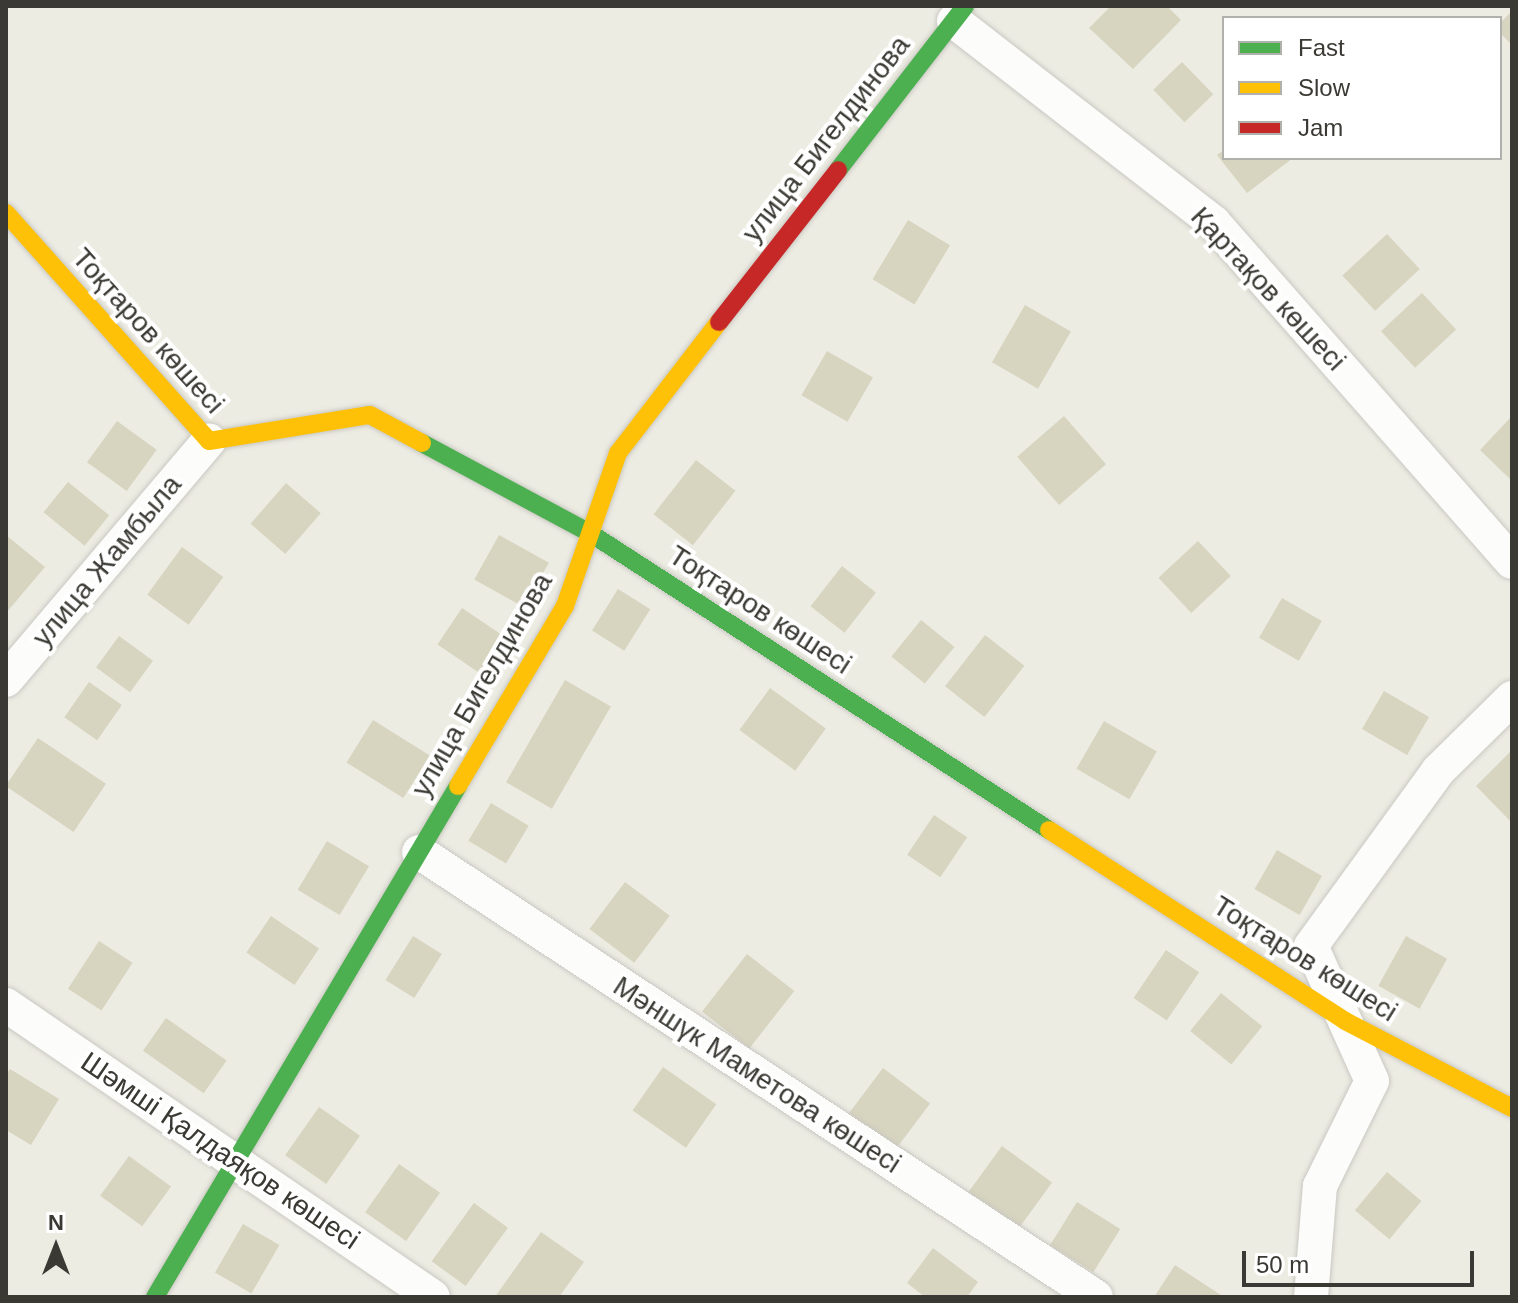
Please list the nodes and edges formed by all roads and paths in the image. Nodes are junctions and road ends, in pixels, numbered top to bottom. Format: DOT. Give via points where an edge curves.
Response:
graph roads {
  1 [pos="959,13"];
  2 [pos="6,213"];
  3 [pos="209,441"];
  4 [pos="590,533"];
  5 [pos="1512,562"];
  6 [pos="6,680"];
  7 [pos="1512,698"];
  8 [pos="419,852"];
  9 [pos="6,1005"];
  10 [pos="1345,1021"];
  11 [pos="1512,1108"];
  12 [pos="234,1161"];
  13 [pos="155,1297"];
  14 [pos="433,1297"];
  15 [pos="1096,1297"];
  16 [pos="1311,1297"];
  1 -- 4 [label="street, улица Бигелдинова" via="618,453"];
  1 -- 5 [label="street, Қартақов көшесі" via="1214,223"];
  2 -- 3 [label="street, Тоқтаров көшесі"];
  3 -- 4 [label="street, Тоқтаров көшесі" via="370,415"];
  3 -- 6 [label="street, улица Жамбыла"];
  4 -- 8 [label="street, улица Бигелдинова" via="565,606"];
  4 -- 10 [label="street, Тоқтаров көшесі"];
  7 -- 10 [label="street" via="1438,771 1311,946"];
  8 -- 12 [label="street, улица Бигелдинова"];
  8 -- 15 [label="street, Мәншүк Маметова көшесі"];
  9 -- 12 [label="street, Шәмші Қалдаяқов көшесі"];
  10 -- 11 [label="street, Тоқтаров көшесі"];
  10 -- 16 [label="street" via="1372,1081 1320,1186"];
  12 -- 13 [label="street, улица Бигелдинова"];
  12 -- 14 [label="street, Шәмші Қалдаяқов көшесі"];
}
